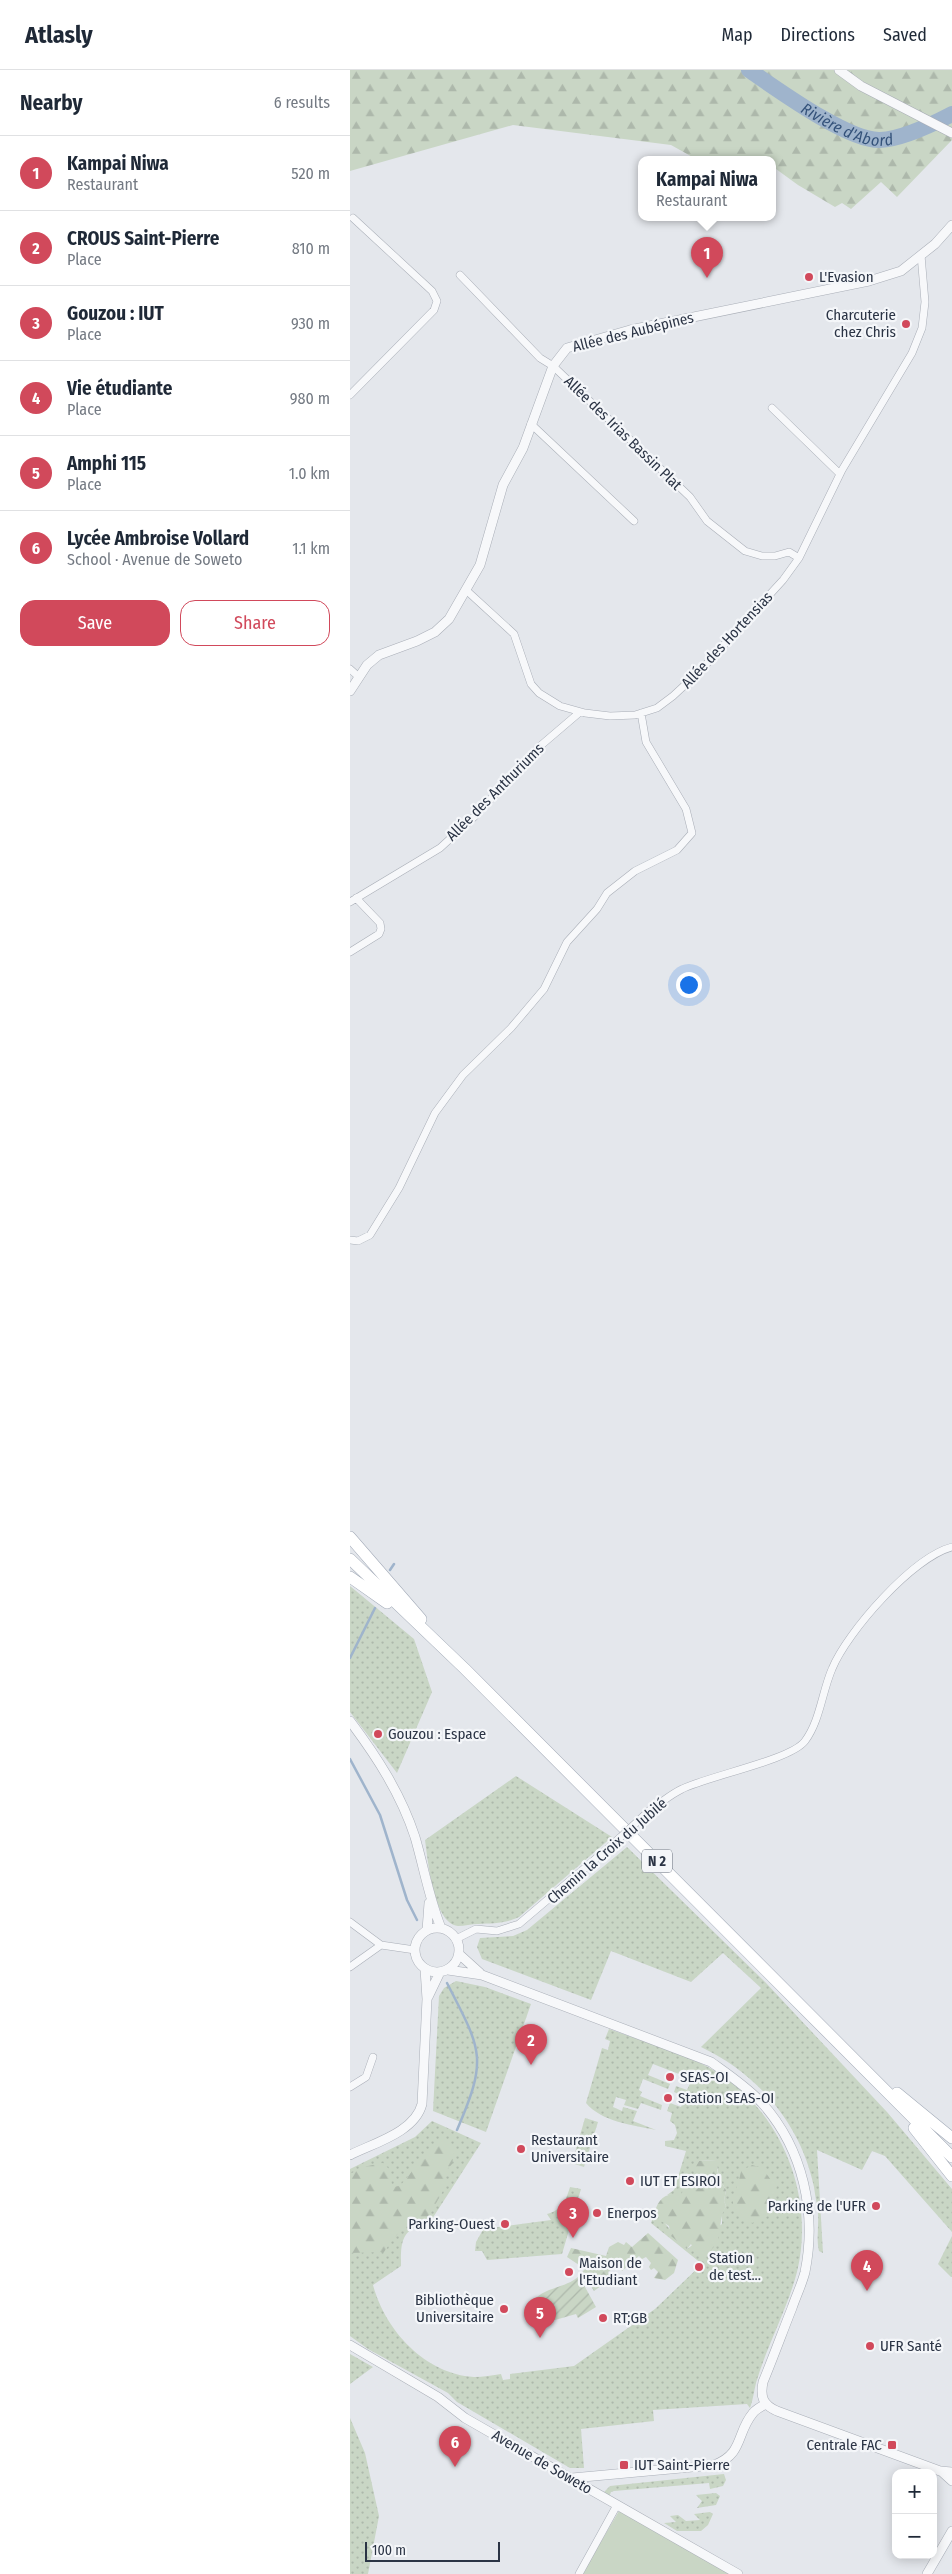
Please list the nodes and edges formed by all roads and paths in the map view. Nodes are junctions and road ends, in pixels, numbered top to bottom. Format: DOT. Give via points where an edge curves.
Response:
graph roads {
  1 [pos="839,70"];
  2 [pos="952,133"];
  3 [pos="353,218"];
  4 [pos="952,225"];
  5 [pos="921,255"];
  6 [pos="460,275"];
  7 [pos="552,366"];
  8 [pos="350,395"];
  9 [pos="772,408"];
  10 [pos="531,424"];
  11 [pos="840,474"];
  12 [pos="634,521"];
  13 [pos="799,558"];
  14 [pos="466,590"];
  15 [pos="350,669"];
  16 [pos="359,677"];
  17 [pos="350,691"];
  18 [pos="580,712"];
  19 [pos="641,713"];
  20 [pos="353,900"];
  21 [pos="350,952"];
  22 [pos="350,1240"];
  23 [pos="350,1537"];
  24 [pos="952,1547"];
  25 [pos="350,1559"];
  26 [pos="350,1577"];
  27 [pos="423,1630"];
  28 [pos="465,1669"];
  29 [pos="350,1721"];
  30 [pos="429,1898"];
  31 [pos="350,1922"];
  32 [pos="441,1928"];
  33 [pos="427,1930"];
  34 [pos="456,1938"];
  35 [pos="382,1945"];
  36 [pos="415,1950"];
  37 [pos="459,1954"];
  38 [pos="350,1967"];
  39 [pos="425,1969"];
  40 [pos="444,1971"];
  41 [pos="482,1975"];
  42 [pos="427,1999"];
  43 [pos="848,2054"];
  44 [pos="373,2057"];
  45 [pos="350,2087"];
  46 [pos="952,2138"];
  47 [pos="350,2155"];
  48 [pos="952,2157"];
  49 [pos="952,2176"];
  50 [pos="350,2345"];
  51 [pos="766,2404"];
  52 [pos="940,2471"];
  53 [pos="952,2472"];
  54 [pos="570,2478"];
  55 [pos="952,2480"];
  56 [pos="617,2505"];
  57 [pos="952,2531"];
  58 [pos="579,2574"];
  59 [pos="738,2574"];
  60 [pos="928,2574"];
  1 -- 2 [label="street" via="861,86"];
  3 -- 8 [label="street" via="432,291 437,301 434,310"];
  4 -- 5 [label="street, Allée des Aubépines"];
  5 -- 7 [label="street, Allée des Aubépines" via="900,271 869,282 630,330 576,345 560,354"];
  5 -- 11 [label="street, Allée des Hortensias" via="925,302 922,328 899,377"];
  6 -- 7 [label="street, Allée des Irias Bassin Plat" via="540,358"];
  7 -- 10 [label="street, Allée des Aubépines"];
  7 -- 13 [label="street, Allée des Irias Bassin Plat" via="690,497 707,522 746,551 762,556 789,552"];
  9 -- 11 [label="street"];
  10 -- 12 [label="street"];
  10 -- 14 [label="street, Allée des Aubépines" via="523,448 503,485 480,565"];
  11 -- 13 [label="street, Allée des Hortensias"];
  13 -- 19 [label="street, Allée des Hortensias" via="701,670 657,708"];
  14 -- 16 [label="street, Allée des Aubépines" via="449,619 435,632 379,654"];
  14 -- 18 [label="street, Allée des Hortensias" via="514,634 531,684 539,693 560,706"];
  15 -- 16 [label="street"];
  16 -- 17 [label="street, Allée des Aubépines"];
  18 -- 19 [label="street, Allée des Hortensias" via="610,716"];
  18 -- 20 [label="street, Allée des Anthuriums" via="539,747 474,817 440,848"];
  19 -- 22 [label="street" via="646,742 686,809 692,833 677,850 635,871 607,893 567,942 544,989 511,1028 463,1075 435,1113 399,1188 370,1235 358,1241"];
  20 -- 21 [label="street, Allée des Anthuriums" via="380,923 381,928 378,934"];
  23 -- 28 [label="main road"];
  24 -- 34 [label="street, Chemin la Croix du Jubilé, bridge" via="925,1559 889,1593 846,1643 831,1671 818,1714 805,1742 765,1762 681,1789 650,1810 519,1924 497,1932 476,1929"];
  25 -- 27 [label="main road, N 2"];
  26 -- 27 [label="main road"];
  27 -- 28 [label="main road, N 2"];
  28 -- 43 [label="main road, N 2"];
  29 -- 30 [label="street" via="386,1773 402,1803 415,1837"];
  30 -- 32 [label="street"];
  30 -- 33 [label="street"];
  31 -- 35 [label="street"];
  32 -- 33 [label="street"];
  32 -- 34 [label="street"];
  33 -- 36 [label="street" via="419,1937"];
  34 -- 37 [label="street"];
  35 -- 36 [label="street"];
  35 -- 38 [label="street"];
  36 -- 39 [label="street" via="418,1962"];
  37 -- 40 [label="street" via="455,1963"];
  37 -- 41 [label="street"];
  39 -- 40 [label="street"];
  39 -- 42 [label="street"];
  40 -- 41 [label="street"];
  40 -- 42 [label="street"];
  41 -- 51 [label="street" via="711,2062 762,2103 783,2132 797,2159 805,2186 810,2214 809,2244 804,2274 763,2382 761,2392"];
  42 -- 47 [label="street" via="420,2113 408,2126"];
  43 -- 46 [label="main road, N 2"];
  43 -- 48 [label="main road, N 2"];
  43 -- 49 [label="main road, N 2" via="914,2127"];
  44 -- 45 [label="street" via="366,2077"];
  50 -- 54 [label="street, Avenue de Soweto" via="438,2397 465,2418"];
  51 -- 52 [label="street"];
  51 -- 54 [label="street" via="753,2412 733,2453 724,2462"];
  52 -- 53 [label="street"];
  52 -- 55 [label="street"];
  54 -- 56 [label="street, Avenue de Soweto"];
  56 -- 58 [label="street"];
  56 -- 59 [label="street, Avenue de Soweto"];
  57 -- 60 [label="street"];
}
